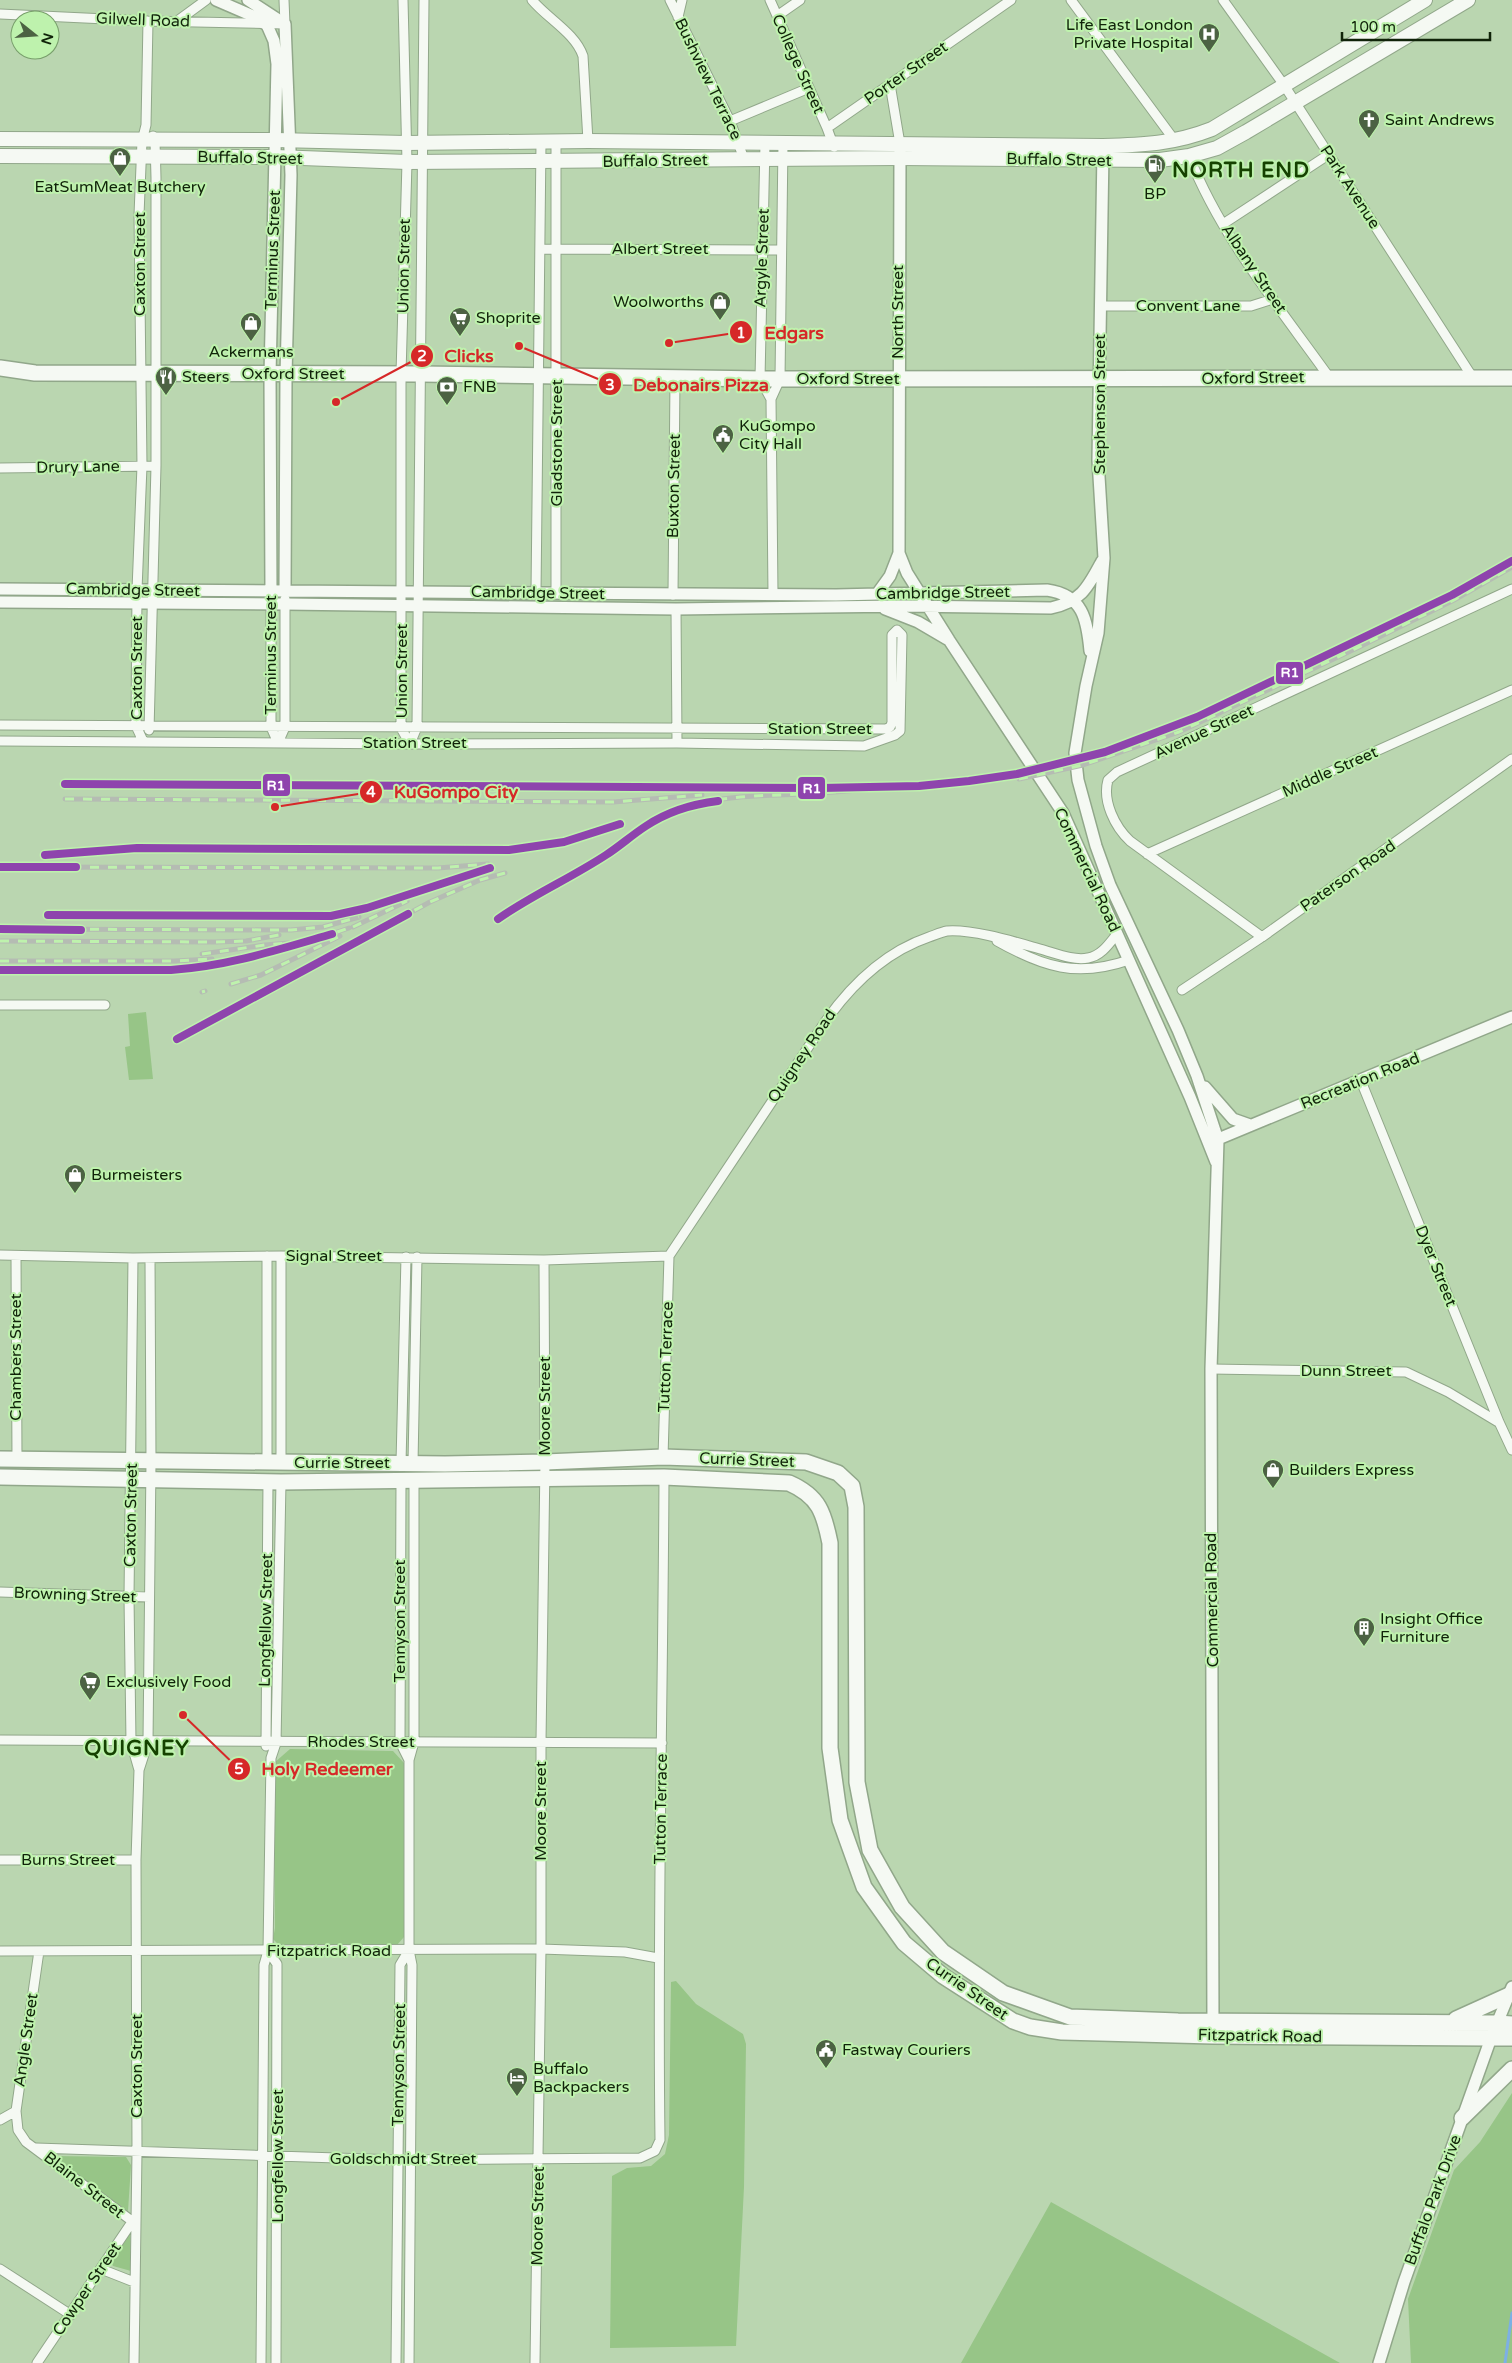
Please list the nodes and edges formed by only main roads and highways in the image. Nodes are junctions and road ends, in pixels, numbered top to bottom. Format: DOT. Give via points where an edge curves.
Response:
graph roads {
  1 [pos="1425,0"];
  2 [pos="1468,0"];
  3 [pos="0,139"];
  4 [pos="900,151"];
  5 [pos="0,156"];
  6 [pos="0,368"];
  7 [pos="35,373"];
  8 [pos="0,377"];
  9 [pos="1512,378"];
  10 [pos="0,1459"];
  11 [pos="0,1477"];
  12 [pos="1510,1991"];
  13 [pos="1070,2017"];
  14 [pos="1450,2022"];
  15 [pos="1505,2023"];
  16 [pos="1030,2027"];
  17 [pos="1213,2029"];
  18 [pos="1512,2038"];
  19 [pos="1512,2069"];
  20 [pos="1462,2118"];
  1 -- 4 [label="main road, Buffalo Street" via="1212,128 1174,141 1154,145"];
  2 -- 4 [label="main road, Buffalo Street" via="1217,148 1189,156 1166,160 1103,161"];
  3 -- 4 [label="main road, Buffalo Street" via="833,143"];
  4 -- 5 [label="main road, Buffalo Street" via="783,160 557,162"];
  6 -- 7 [label="main road, Oxford Street"];
  7 -- 8 [label="main road, Oxford Street"];
  7 -- 9 [label="main road, Oxford Street" via="760,379"];
  10 -- 13 [label="main road, Currie Street" via="407,1463 663,1457 806,1462 838,1474 852,1486 856,1507 857,1782 870,1850 902,1907 943,1952 1003,1993"];
  11 -- 16 [label="main road, Currie Street" via="274,1481 664,1477 789,1483 806,1490 824,1514 830,1543 830,1748 840,1820 864,1888 904,1943 943,1976 1013,2021"];
  12 -- 14 [label="main road"];
  13 -- 17 [label="main road, Fitzpatrick Road"];
  14 -- 15 [label="main road, Fitzpatrick Road"];
  14 -- 17 [label="main road, Fitzpatrick Road"];
  16 -- 17 [label="main road, Fitzpatrick Road" via="1062,2032"];
  17 -- 18 [label="main road, Fitzpatrick Road"];
  19 -- 20 [label="main road"];
}
